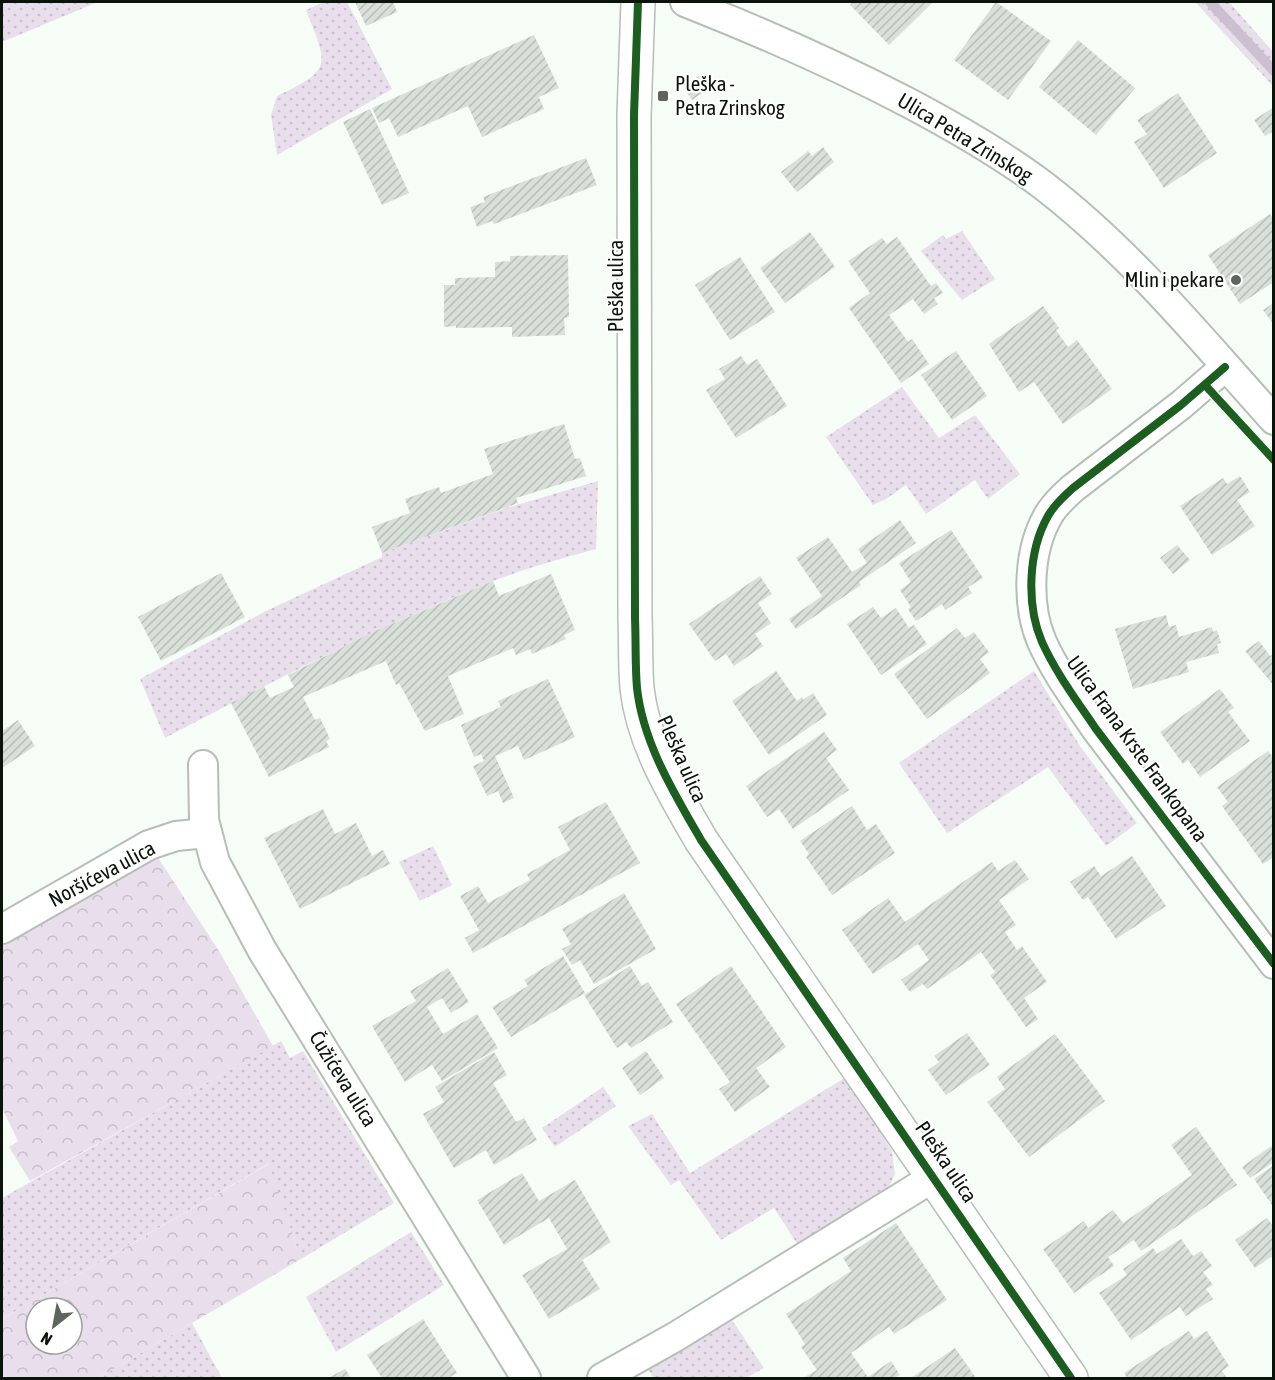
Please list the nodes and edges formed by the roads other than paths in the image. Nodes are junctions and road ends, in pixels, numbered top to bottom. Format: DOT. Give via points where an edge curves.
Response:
graph roads {
  1 [pos="638,2"];
  2 [pos="685,2"];
  3 [pos="1226,367"];
  4 [pos="1274,420"];
  5 [pos="203,765"];
  6 [pos="207,833"];
  7 [pos="2,929"];
  8 [pos="1274,964"];
  9 [pos="934,1177"];
  10 [pos="1066,1377"];
  11 [pos="526,1378"];
  12 [pos="602,1378"];
  1 -- 9 [label="street, Pleška ulica" via="634,115 635,607 637,689 645,728 701,840"];
  2 -- 3 [label="street, Ulica Petra Zrinskog" via="878,87 1000,155 1093,227"];
  3 -- 4 [label="street, Ulica Petra Zrinskog"];
  3 -- 8 [label="street, Ulica Frana Krste Frankopana" via="1058,502 1039,535 1032,567 1032,592 1041,640 1069,690"];
  5 -- 6 [label="street, Čužićeva ulica"];
  6 -- 7 [label="street, Noršićeva ulica" via="149,845"];
  6 -- 11 [label="street, Čužićeva ulica" via="215,862 262,950"];
  9 -- 10 [label="street, Pleška ulica"];
  9 -- 12 [label="street"];
}
